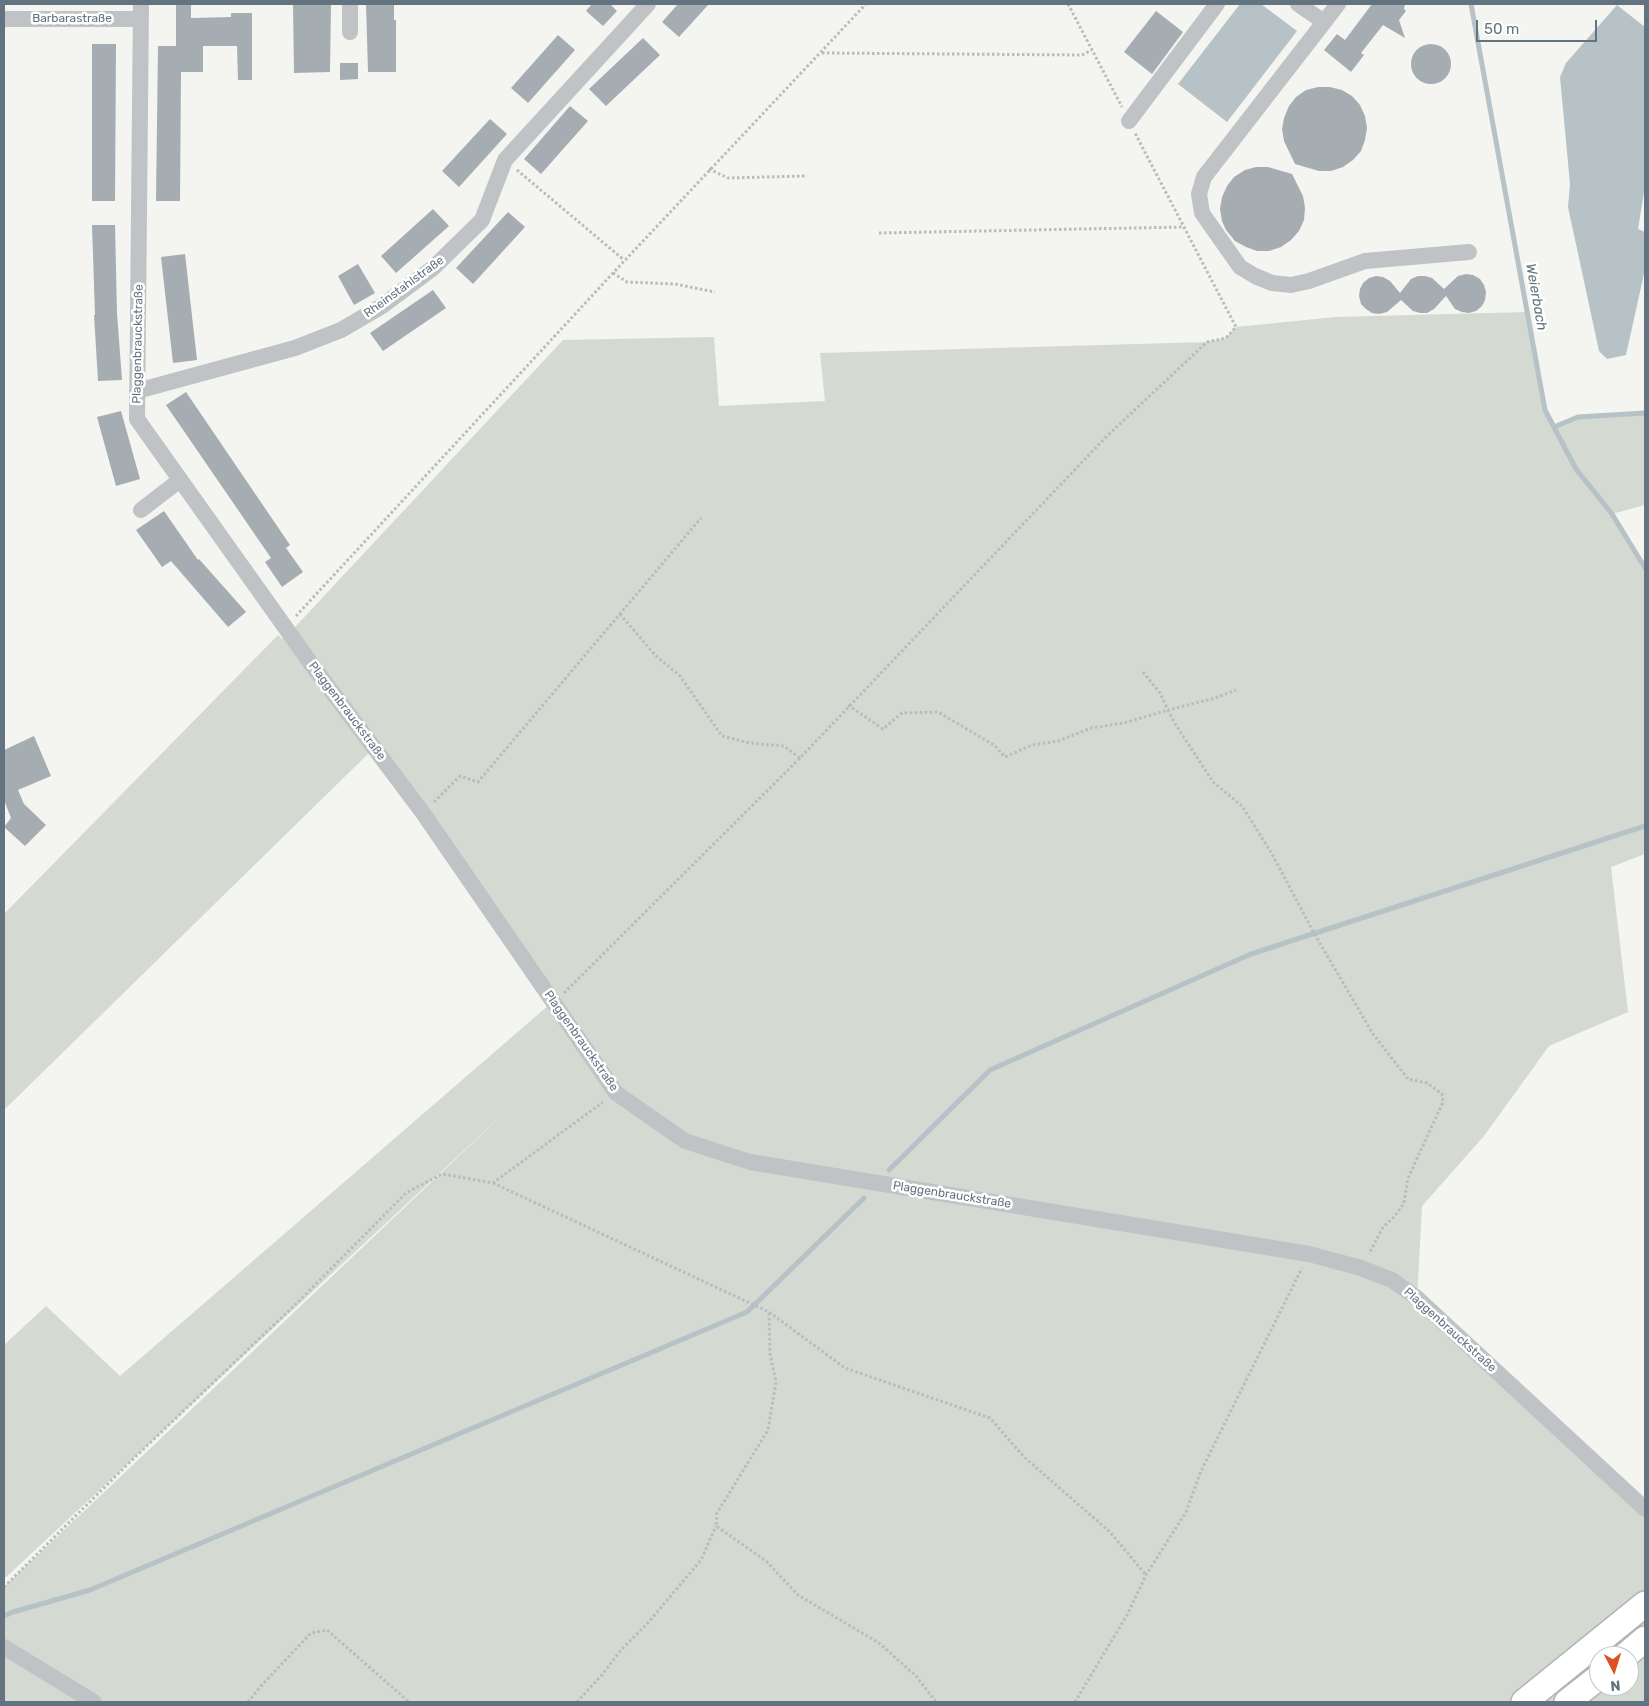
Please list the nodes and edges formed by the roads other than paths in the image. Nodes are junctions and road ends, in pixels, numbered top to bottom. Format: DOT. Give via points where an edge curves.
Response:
graph roads {
  1 [pos="350,4"];
  2 [pos="648,4"];
  3 [pos="1217,4"];
  4 [pos="1298,4"];
  5 [pos="1338,4"];
  6 [pos="141,12"];
  7 [pos="4,19"];
  8 [pos="1324,22"];
  9 [pos="350,32"];
  10 [pos="1129,121"];
  11 [pos="1469,252"];
  12 [pos="137,391"];
  13 [pos="180,480"];
  14 [pos="141,510"];
  15 [pos="1645,1509"];
  16 [pos="1645,1604"];
  17 [pos="4,1647"];
  18 [pos="1589,1685"];
  19 [pos="94,1702"];
  20 [pos="1524,1702"];
  21 [pos="1567,1702"];
  1 -- 9 [label="street"];
  2 -- 12 [label="street, Rheinstahlstraße" via="505,160 482,220 434,268 382,306 341,330 295,348"];
  3 -- 10 [label="street"];
  4 -- 8 [label="street"];
  5 -- 8 [label="street"];
  6 -- 7 [label="street, Barbarastraße"];
  6 -- 12 [label="street, Plaggenbrauckstraße"];
  8 -- 11 [label="street" via="1204,177 1199,194 1202,212 1240,267 1272,283 1309,281 1365,261"];
  12 -- 13 [label="street, Plaggenbrauckstraße" via="137,419"];
  13 -- 14 [label="street"];
  13 -- 15 [label="street, Plaggenbrauckstraße" via="423,813 616,1093 685,1141 750,1162 1309,1254 1392,1280 1416,1298"];
  16 -- 20 [label="highway"];
  17 -- 19 [label="street"];
  18 -- 21 [label="highway"];
}
